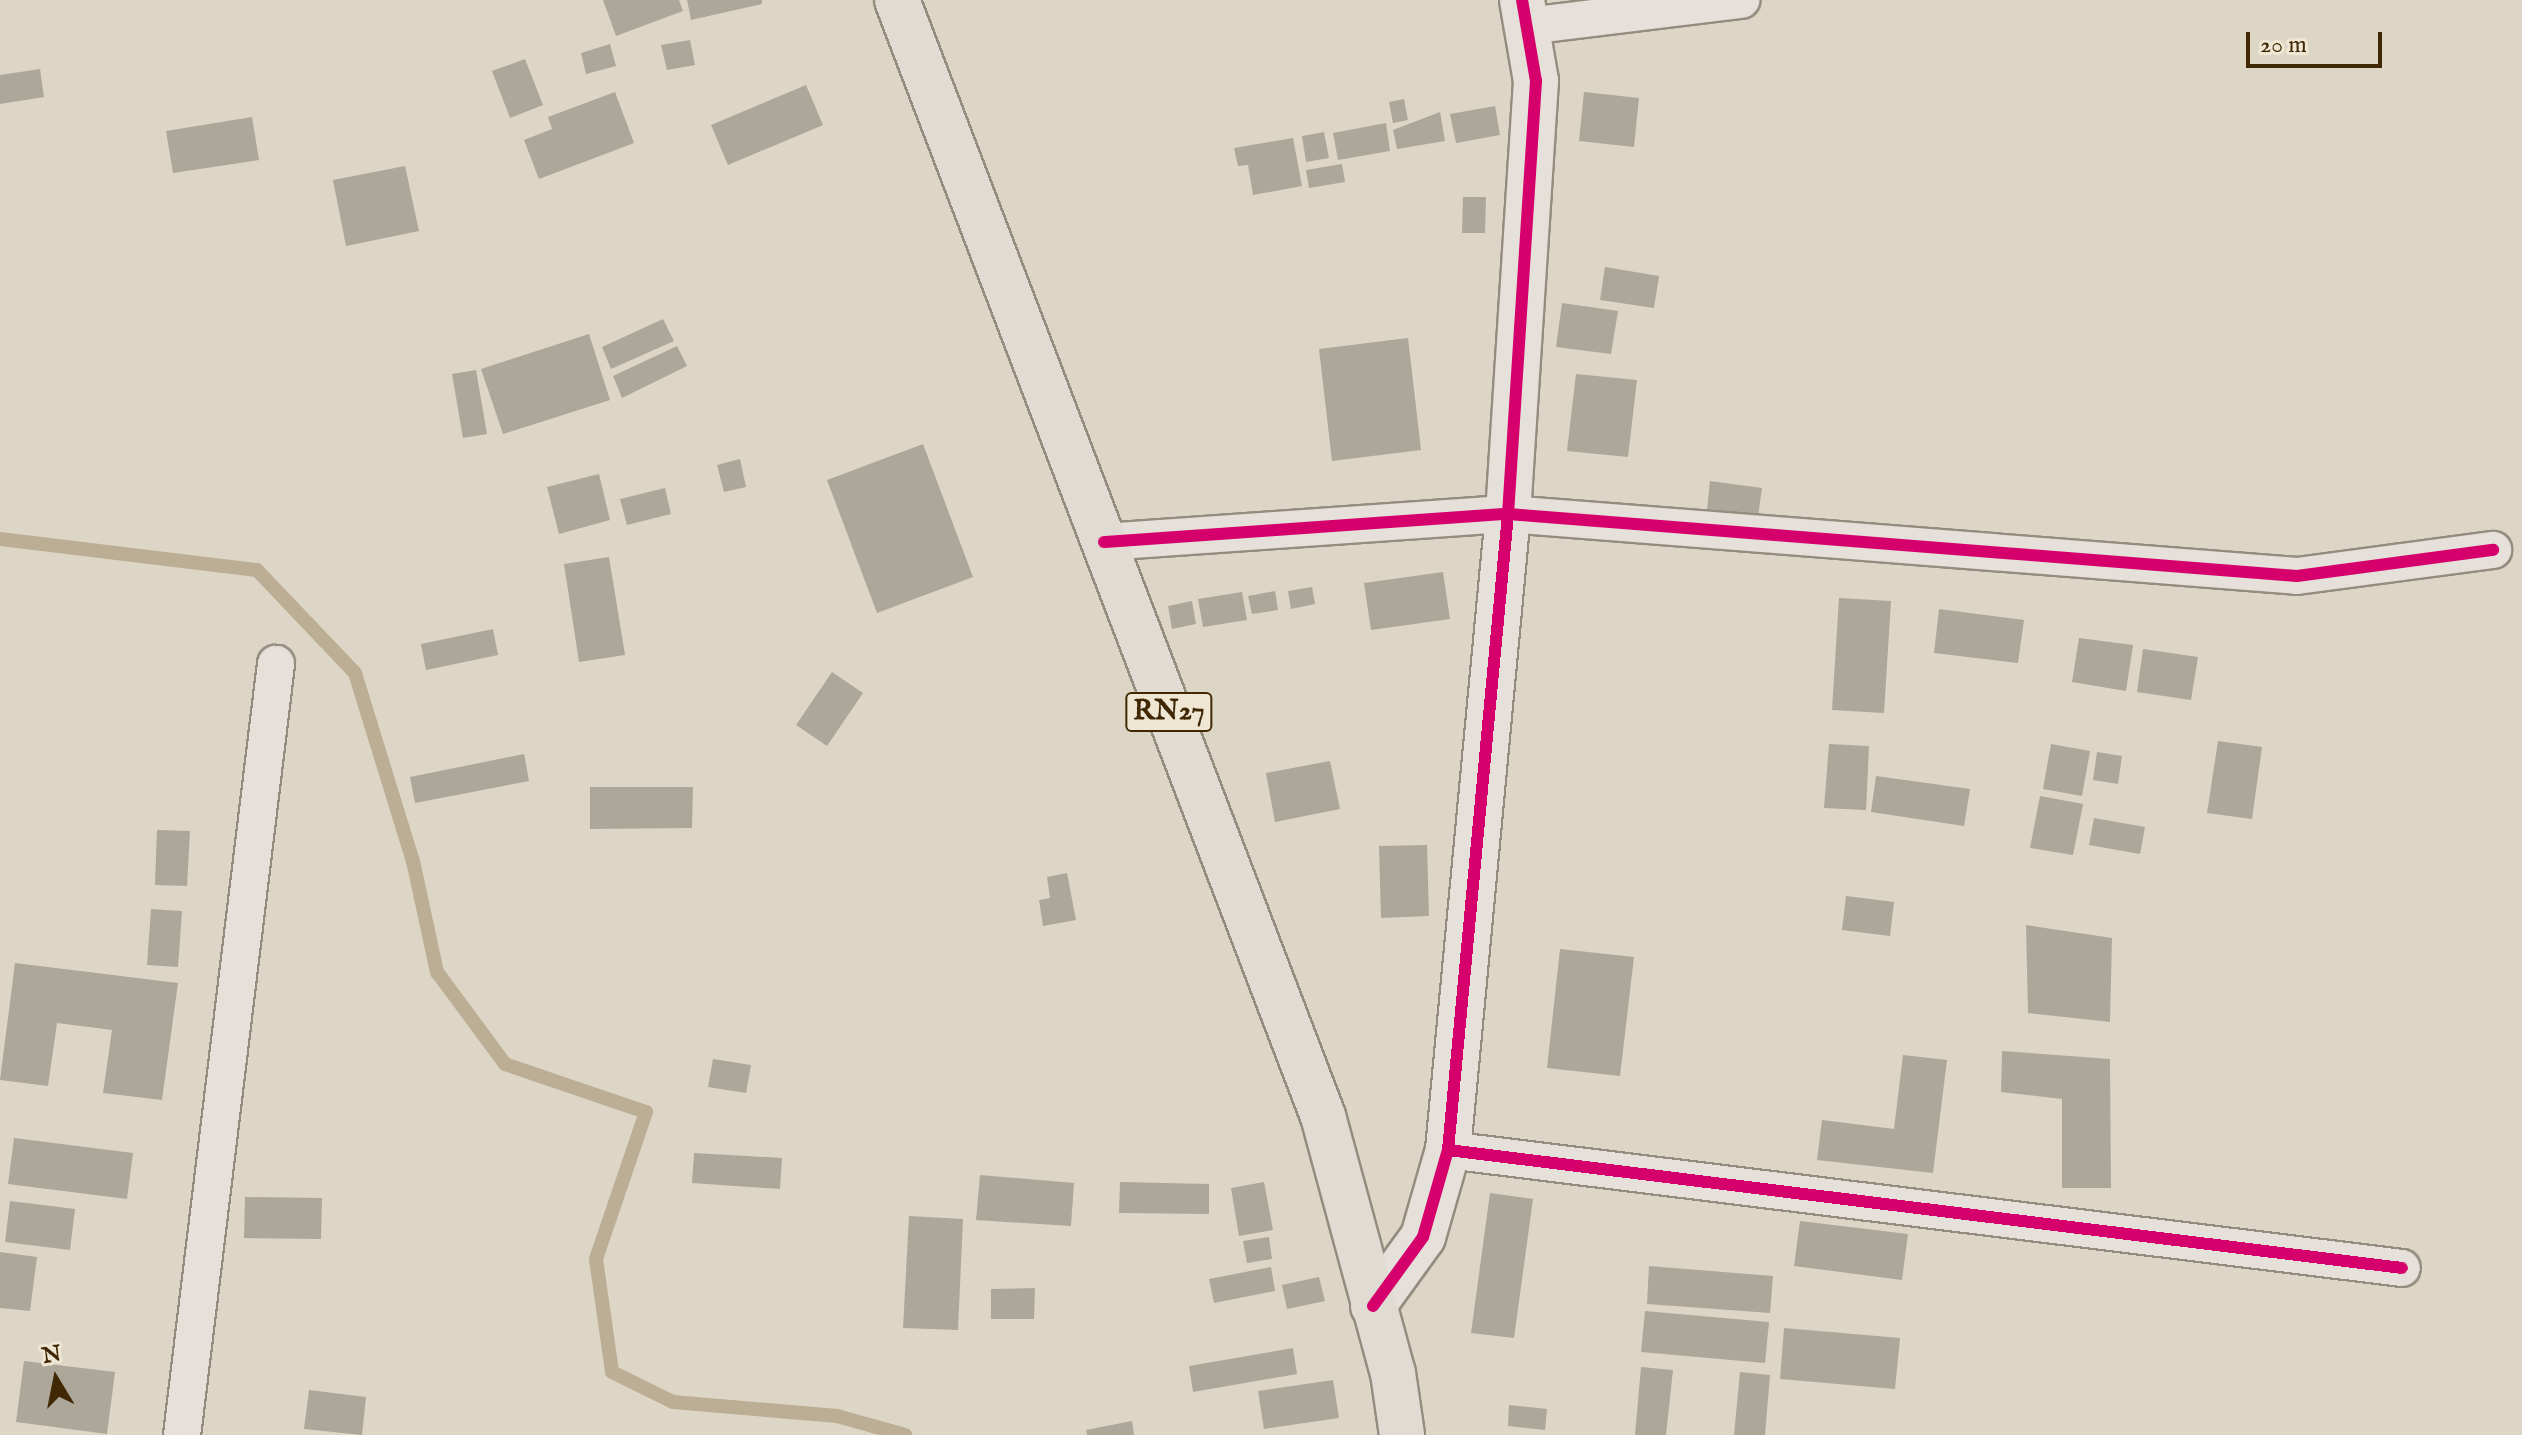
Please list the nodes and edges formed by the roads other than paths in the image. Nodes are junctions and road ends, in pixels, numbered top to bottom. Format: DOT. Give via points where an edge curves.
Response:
graph roads {
  1 [pos="897,0"];
  2 [pos="1741,0"];
  3 [pos="1525,13"];
  4 [pos="1508,514"];
  5 [pos="1104,542"];
  6 [pos="2493,550"];
  7 [pos="276,664"];
  8 [pos="1448,1150"];
  9 [pos="2402,1268"];
  10 [pos="1373,1306"];
  11 [pos="182,1435"];
  12 [pos="1402,1435"];
  1 -- 5 [label="main road, RN27"];
  2 -- 3 [label="street"];
  3 -- 4 [label="street" via="1536,81"];
  4 -- 5 [label="street"];
  4 -- 6 [label="street" via="2297,576"];
  4 -- 8 [label="street"];
  5 -- 10 [label="main road, RN27" via="1323,1116"];
  7 -- 11 [label="street"];
  8 -- 9 [label="street"];
  8 -- 10 [label="street" via="1423,1237"];
  10 -- 12 [label="main road, RN27"];
}
